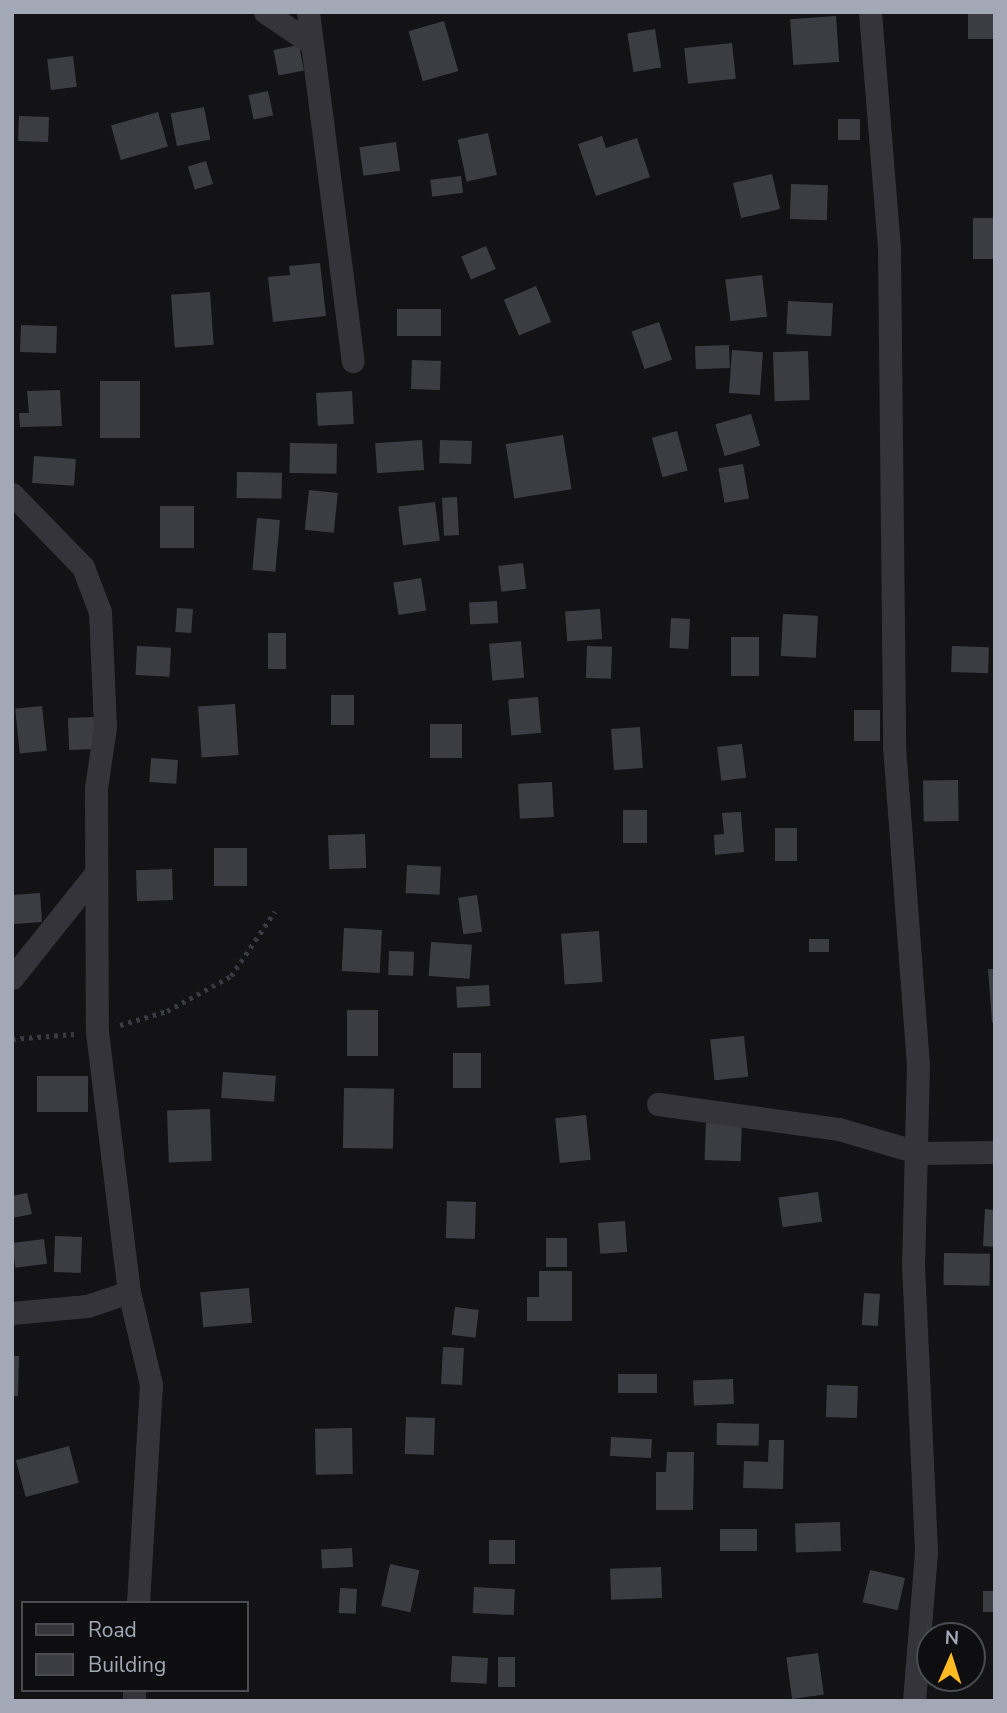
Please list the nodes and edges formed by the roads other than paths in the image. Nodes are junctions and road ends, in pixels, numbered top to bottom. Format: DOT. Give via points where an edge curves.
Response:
graph roads {
  1 [pos="265,12"];
  2 [pos="308,12"];
  3 [pos="870,12"];
  4 [pos="312,44"];
  5 [pos="353,361"];
  6 [pos="12,494"];
  7 [pos="95,874"];
  8 [pos="12,978"];
  9 [pos="658,1104"];
  10 [pos="995,1152"];
  11 [pos="920,1153"];
  12 [pos="129,1292"];
  13 [pos="12,1313"];
  14 [pos="138,1601"];
  15 [pos="914,1701"];
  1 -- 4 [label="street"];
  2 -- 4 [label="street"];
  3 -- 11 [label="street" via="889,248 894,746"];
  4 -- 5 [label="street"];
  6 -- 7 [label="street" via="83,567 100,612 105,727 96,788"];
  7 -- 8 [label="street"];
  7 -- 12 [label="street" via="97,1032"];
  9 -- 11 [label="street" via="839,1129"];
  10 -- 11 [label="street"];
  11 -- 15 [label="street" via="913,1264 926,1552"];
  12 -- 13 [label="street" via="87,1306"];
  12 -- 14 [label="street" via="151,1384"];
}
